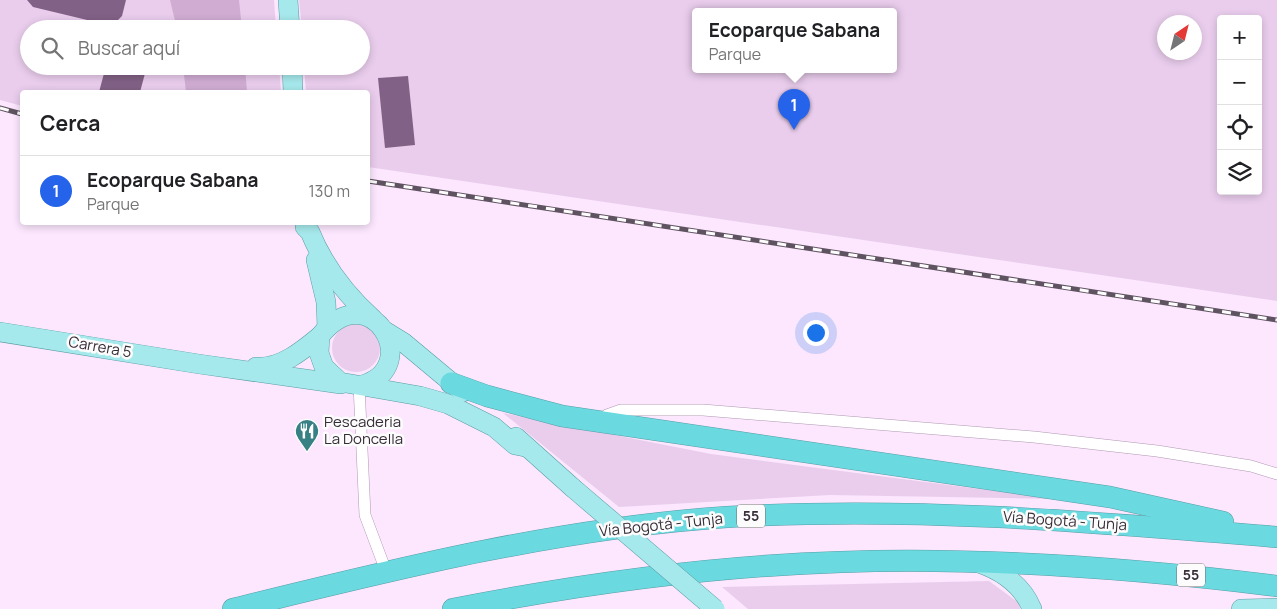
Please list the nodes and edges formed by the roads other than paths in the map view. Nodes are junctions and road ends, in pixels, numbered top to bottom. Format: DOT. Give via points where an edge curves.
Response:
graph roads {
  1 [pos="288,0"];
  2 [pos="289,20"];
  3 [pos="292,75"];
  4 [pos="293,90"];
  5 [pos="304,225"];
  6 [pos="380,325"];
  7 [pos="0,332"];
  8 [pos="323,332"];
  9 [pos="199,364"];
  10 [pos="451,383"];
  11 [pos="356,385"];
  12 [pos="600,422"];
  13 [pos="525,447"];
  14 [pos="1277,474"];
  15 [pos="1277,533"];
  16 [pos="1277,537"];
  17 [pos="973,561"];
  18 [pos="386,571"];
  19 [pos="1277,586"];
  20 [pos="1277,608"];
  21 [pos="233,609"];
  22 [pos="453,609"];
  23 [pos="715,609"];
  24 [pos="1032,609"];
  25 [pos="1241,609"];
  1 -- 2 [label="main road"];
  3 -- 4 [label="main road"];
  5 -- 6 [label="main road" via="332,275 354,302"];
  5 -- 8 [label="main road" via="304,234 321,277"];
  6 -- 8 [label="main road" via="357,314 340,317"];
  6 -- 10 [label="main road"];
  6 -- 11 [label="main road" via="390,344 388,364 374,380"];
  7 -- 9 [label="main road, Carrera 5"];
  8 -- 9 [label="main road, Carrera 5" via="303,350 264,368"];
  8 -- 11 [label="main road" via="319,353 324,367 334,379"];
  9 -- 11 [label="main road, Carrera 5"];
  10 -- 12 [label="highway" via="524,407"];
  10 -- 13 [label="main road"];
  11 -- 13 [label="main road, Carrera 5" via="448,404 494,427 515,445"];
  11 -- 18 [label="street" via="365,515"];
  12 -- 14 [label="street" via="621,410 703,410 1024,436 1157,451 1251,466"];
  12 -- 15 [label="highway" via="1110,497"];
  13 -- 23 [label="main road, bridge"];
  16 -- 18 [label="highway, Vía Bogotá - Tunja / 55" via="1059,520 869,512 725,517 503,546"];
  17 -- 19 [label="highway, 55" via="1104,568"];
  17 -- 22 [label="highway, 55" via="841,562 746,568 639,579"];
  17 -- 24 [label="main road" via="996,569 1015,583"];
  18 -- 21 [label="highway, Vía Bogotá - Tunja / 55"];
  20 -- 25 [label="main road"];
}
